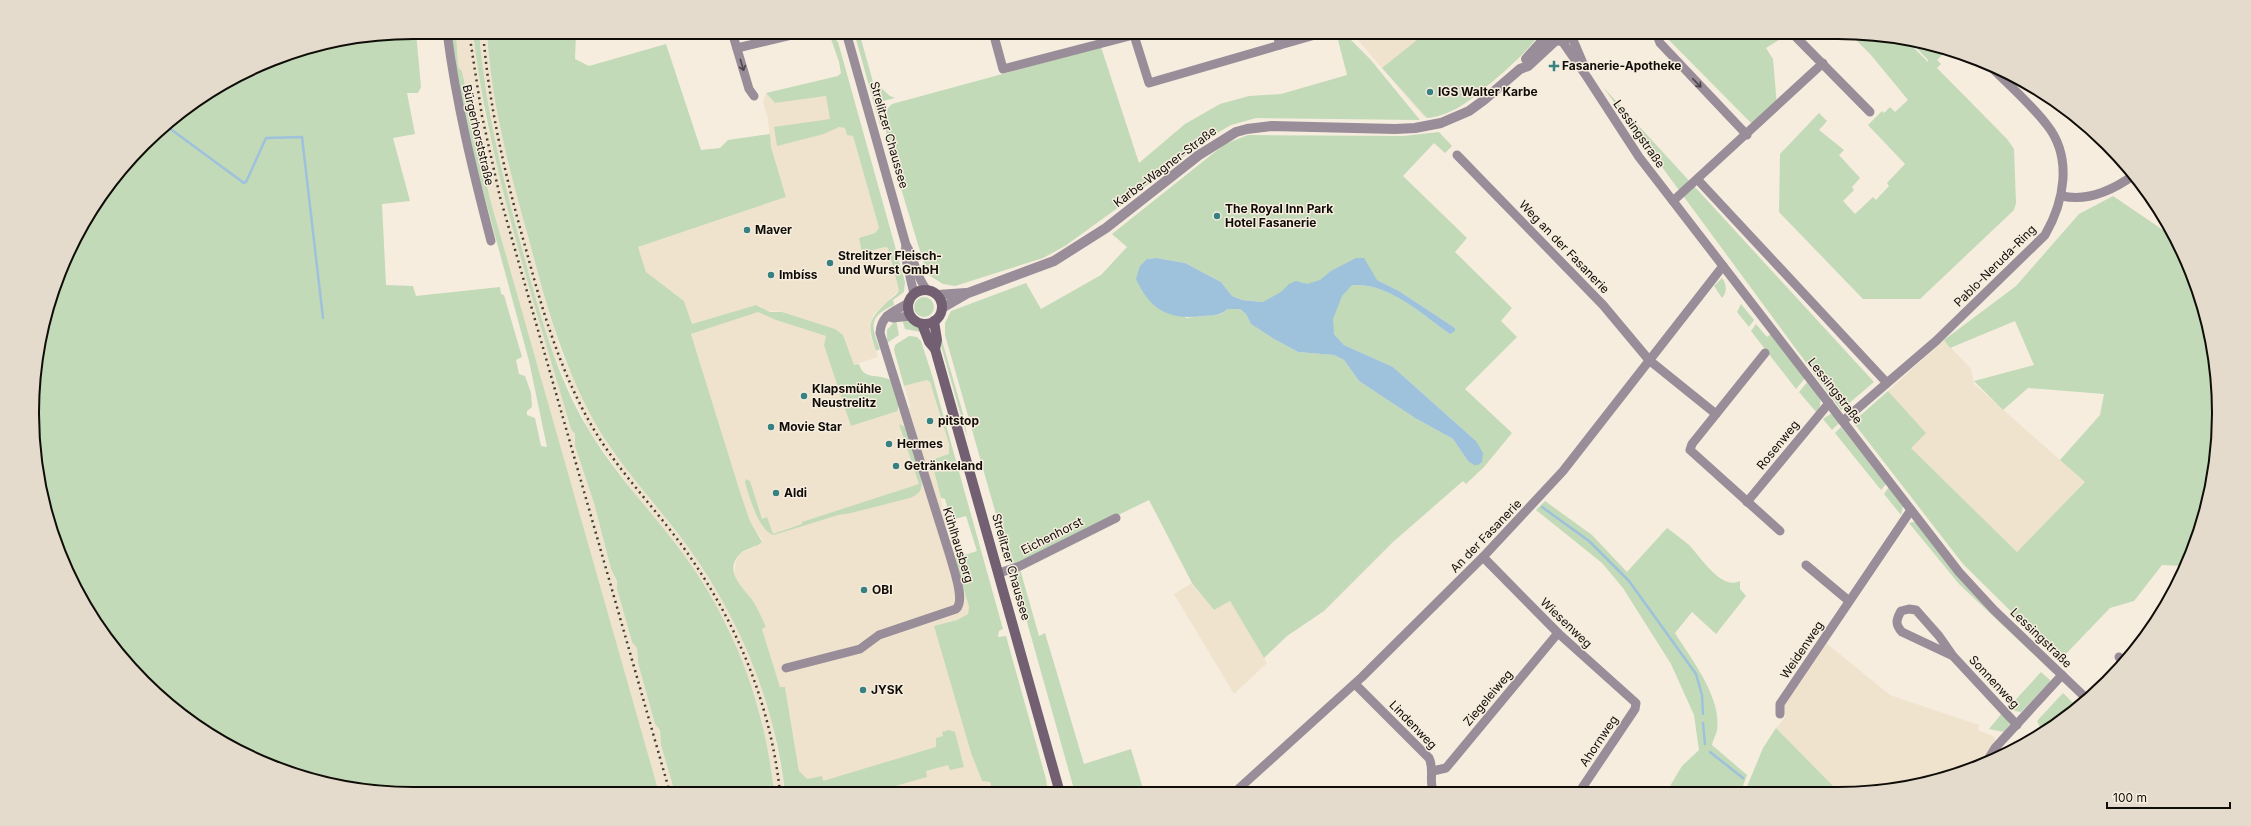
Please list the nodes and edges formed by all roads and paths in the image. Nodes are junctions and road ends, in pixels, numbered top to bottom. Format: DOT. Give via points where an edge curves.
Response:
graph roads {
  1 [pos="448,39"];
  2 [pos="734,39"];
  3 [pos="775,39"];
  4 [pos="848,39"];
  5 [pos="995,39"];
  6 [pos="1115,39"];
  7 [pos="1135,39"];
  8 [pos="1278,39"];
  9 [pos="1301,39"];
  10 [pos="1541,39"];
  11 [pos="1556,39"];
  12 [pos="1562,39"];
  13 [pos="1573,39"];
  14 [pos="1659,39"];
  15 [pos="1798,39"];
  16 [pos="1559,41"];
  17 [pos="1280,45"];
  18 [pos="737,48"];
  19 [pos="1821,61"];
  20 [pos="1520,69"];
  21 [pos="1588,77"];
  22 [pos="2002,77"];
  23 [pos="754,96"];
  24 [pos="1870,112"];
  25 [pos="1747,135"];
  26 [pos="1457,155"];
  27 [pos="2129,178"];
  28 [pos="1698,180"];
  29 [pos="2062,196"];
  30 [pos="1673,201"];
  31 [pos="491,241"];
  32 [pos="906,245"];
  33 [pos="1723,266"];
  34 [pos="927,290"];
  35 [pos="968,293"];
  36 [pos="914,294"];
  37 [pos="938,295"];
  38 [pos="908,303"];
  39 [pos="942,308"];
  40 [pos="887,316"];
  41 [pos="910,316"];
  42 [pos="934,321"];
  43 [pos="922,324"];
  44 [pos="935,350"];
  45 [pos="1765,353"];
  46 [pos="1649,360"];
  47 [pos="1887,383"];
  48 [pos="1829,403"];
  49 [pos="1716,414"];
  50 [pos="1843,421"];
  51 [pos="1747,502"];
  52 [pos="1911,510"];
  53 [pos="1116,518"];
  54 [pos="1780,531"];
  55 [pos="1483,557"];
  56 [pos="1806,565"];
  57 [pos="999,573"];
  58 [pos="1849,601"];
  59 [pos="1558,633"];
  60 [pos="1953,656"];
  61 [pos="786,668"];
  62 [pos="2062,675"];
  63 [pos="1355,684"];
  64 [pos="2083,695"];
  65 [pos="1636,703"];
  66 [pos="1780,714"];
  67 [pos="2017,725"];
  68 [pos="1991,754"];
  69 [pos="1433,771"];
  70 [pos="1058,787"];
  71 [pos="1240,787"];
  72 [pos="1432,787"];
  73 [pos="1583,787"];
  1 -- 31 [label="street, Bürgerhorststraße" via="463,132"];
  2 -- 18 [label="street"];
  3 -- 18 [label="street"];
  4 -- 32 [label="street, Strelitzer Chaussee"];
  5 -- 6 [label="street" via="1003,70"];
  7 -- 17 [label="street" via="1149,83"];
  8 -- 17 [label="street"];
  9 -- 17 [label="street"];
  10 -- 20 [label="street, Karbe-Wagner-Straße"];
  11 -- 16 [label="street"];
  12 -- 16 [label="street, Karbe-Wagner-Straße"];
  13 -- 21 [label="street, Lessingstraße"];
  14 -- 25 [label="street, one-way"];
  15 -- 19 [label="street"];
  16 -- 20 [label="street, Karbe-Wagner-Straße" via="1528,66"];
  16 -- 21 [label="street, Lessingstraße"];
  18 -- 23 [label="street, one-way" via="749,89"];
  19 -- 24 [label="street"];
  19 -- 25 [label="street"];
  20 -- 35 [label="street, Karbe-Wagner-Straße" via="1469,111 1429,127 1395,129 1272,126 1236,132 1199,155 1106,228 1054,261"];
  21 -- 30 [label="street, Lessingstraße" via="1639,157"];
  22 -- 29 [label="street, Pablo-Neruda-Ring" via="2051,130 2062,166"];
  25 -- 28 [label="street"];
  26 -- 46 [label="street, Weg an der Fasanerie" via="1604,305"];
  27 -- 29 [label="street" via="2098,194 2082,198"];
  28 -- 30 [label="street"];
  28 -- 47 [label="street"];
  29 -- 47 [label="street, Pablo-Neruda-Ring" via="2045,235 1936,341"];
  30 -- 33 [label="street, Lessingstraße"];
  32 -- 34 [label="street, Strelitzer Chaussee" via="921,282"];
  32 -- 36 [label="street, Strelitzer Chaussee" via="905,255"];
  33 -- 46 [label="street, An der Fasanerie"];
  33 -- 48 [label="street, Lessingstraße"];
  34 -- 36 [label="main road"];
  34 -- 37 [label="main road"];
  35 -- 37 [label="street, Karbe-Wagner-Straße"];
  35 -- 39 [label="street, Karbe-Wagner-Straße"];
  36 -- 38 [label="main road"];
  37 -- 39 [label="main road"];
  38 -- 40 [label="street" via="891,311"];
  38 -- 41 [label="main road"];
  39 -- 42 [label="main road"];
  40 -- 41 [label="street"];
  40 -- 61 [label="street, Kühlhausberg" via="880,327 881,339 950,556 960,592 960,603 956,609 879,635 860,649"];
  41 -- 43 [label="main road"];
  42 -- 43 [label="main road"];
  42 -- 44 [label="main road, Strelitzer Chaussee" via="937,340"];
  43 -- 44 [label="main road, Strelitzer Chaussee"];
  44 -- 57 [label="main road, Strelitzer Chaussee"];
  45 -- 49 [label="street"];
  46 -- 49 [label="street"];
  46 -- 55 [label="street, An der Fasanerie" via="1588,442"];
  47 -- 50 [label="street, Pablo-Neruda-Ring"];
  48 -- 50 [label="street, Lessingstraße"];
  48 -- 51 [label="street, Rosenweg"];
  49 -- 51 [label="street" via="1690,450"];
  50 -- 52 [label="street, Lessingstraße"];
  51 -- 54 [label="street"];
  52 -- 58 [label="street, Weidenweg"];
  52 -- 62 [label="street, Lessingstraße" via="1959,572 1994,610"];
  53 -- 57 [label="street, Eichenhorst" via="1020,566"];
  55 -- 59 [label="street, Wiesenweg"];
  55 -- 63 [label="street, An der Fasanerie"];
  56 -- 58 [label="street"];
  57 -- 70 [label="main road, Strelitzer Chaussee"];
  58 -- 66 [label="street, Weidenweg" via="1780,704"];
  59 -- 65 [label="street, Wiesenweg"];
  59 -- 69 [label="street, Ziegeleiweg" via="1446,768"];
  60 -- 60 [label="street, Sonnenweg" via="1916,610 1901,611 1896,619 1897,626 1902,632"];
  60 -- 67 [label="street, Sonnenweg"];
  62 -- 64 [label="street, Lessingstraße"];
  62 -- 67 [label="street"];
  63 -- 69 [label="street, Lindenweg" via="1429,758"];
  63 -- 71 [label="street, An der Fasanerie"];
  65 -- 73 [label="street, Ahornweg" via="1635,709"];
  67 -- 68 [label="street"];
  69 -- 72 [label="street, Lindenweg"];
}
